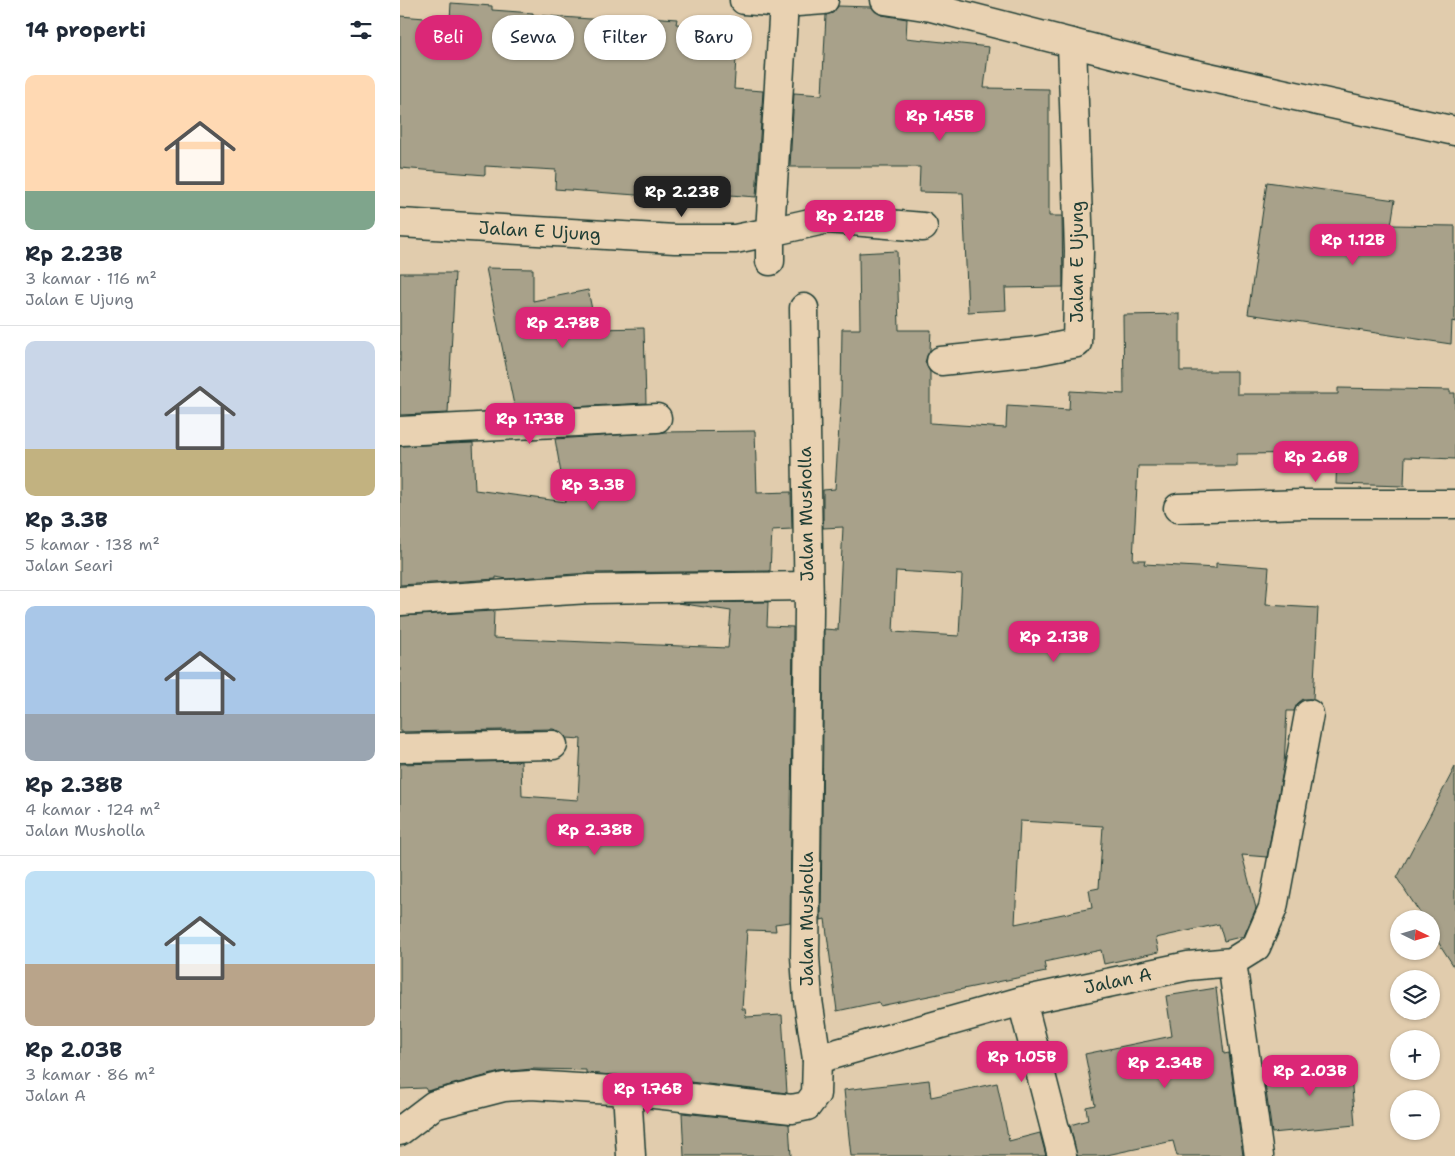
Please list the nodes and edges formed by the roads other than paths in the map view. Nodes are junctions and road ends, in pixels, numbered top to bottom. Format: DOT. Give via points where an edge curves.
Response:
graph roads {
  1 [pos="744,0"];
  2 [pos="824,0"];
  3 [pos="885,0"];
  4 [pos="784,3"];
  5 [pos="1072,43"];
  6 [pos="1455,131"];
  7 [pos="400,223"];
  8 [pos="924,227"];
  9 [pos="770,232"];
  10 [pos="770,261"];
  11 [pos="804,308"];
  12 [pos="942,361"];
  13 [pos="657,418"];
  14 [pos="400,431"];
  15 [pos="1455,504"];
  16 [pos="1178,508"];
  17 [pos="808,586"];
  18 [pos="400,601"];
  19 [pos="1308,714"];
  20 [pos="553,745"];
  21 [pos="400,748"];
  22 [pos="1232,962"];
  23 [pos="1022,1001"];
  24 [pos="816,1058"];
  25 [pos="627,1091"];
  26 [pos="400,1132"];
  27 [pos="632,1156"];
  28 [pos="1062,1156"];
  29 [pos="1259,1156"];
  1 -- 4 [label="street"];
  2 -- 4 [label="street"];
  3 -- 5 [label="street" via="931,7"];
  4 -- 9 [label="street"];
  5 -- 6 [label="street" via="1181,71"];
  5 -- 12 [label="street, Jalan E Ujung" via="1079,251 1077,343 1036,351"];
  7 -- 9 [label="street, Jalan E Ujung" via="675,239 735,239"];
  8 -- 9 [label="street, Jalan E Ujung" via="828,219"];
  9 -- 10 [label="street"];
  11 -- 17 [label="street, Jalan Musholla"];
  13 -- 14 [label="street"];
  15 -- 16 [label="street"];
  17 -- 18 [label="street" via="589,589"];
  17 -- 24 [label="street, Jalan Musholla" via="806,956"];
  19 -- 22 [label="street" via="1274,908 1256,946"];
  20 -- 21 [label="street"];
  22 -- 23 [label="street, Jalan A" via="1188,966"];
  22 -- 29 [label="street"];
  23 -- 24 [label="street, Jalan A"];
  23 -- 28 [label="street"];
  24 -- 25 [label="street, Jalan Musholla" via="816,1094 806,1106 792,1109"];
  25 -- 26 [label="street, Jalan Musholla" via="531,1085 504,1087 434,1105"];
  25 -- 27 [label="street"];
}
